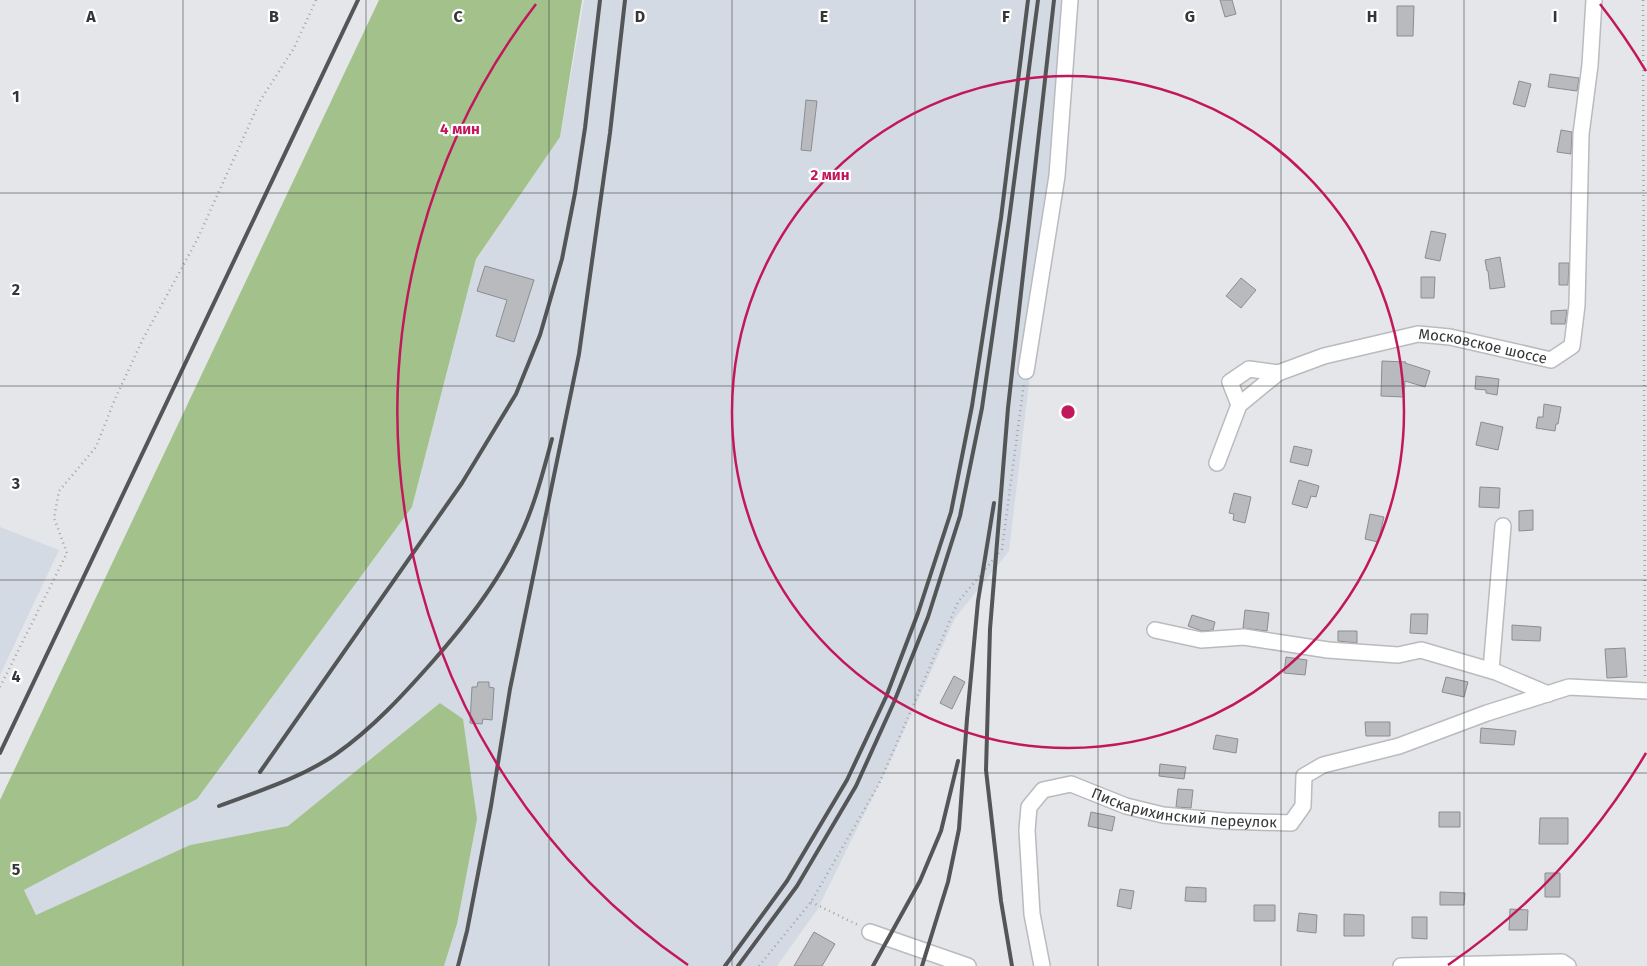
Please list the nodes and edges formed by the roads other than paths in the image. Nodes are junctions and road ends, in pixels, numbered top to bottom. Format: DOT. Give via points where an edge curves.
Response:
graph roads {
  1 [pos="1070,0"];
  2 [pos="1594,0"];
  3 [pos="1026,371"];
  4 [pos="1278,373"];
  5 [pos="1239,405"];
  6 [pos="1217,463"];
  7 [pos="1503,526"];
  8 [pos="1155,630"];
  9 [pos="1491,670"];
  10 [pos="1646,691"];
  11 [pos="1548,694"];
  12 [pos="870,932"];
  13 [pos="968,966"];
  14 [pos="1042,966"];
  15 [pos="1401,966"];
  16 [pos="1568,966"];
  1 -- 3 [label="street" via="1057,176"];
  2 -- 4 [label="street, Московское шоссе" via="1581,134 1577,305 1572,346 1551,360 1450,337 1418,334 1324,356"];
  4 -- 5 [label="street, Московское шоссе"];
  4 -- 5 [label="street" via="1249,369 1230,382"];
  5 -- 6 [label="street, Московское шоссе"];
  7 -- 9 [label="street"];
  8 -- 9 [label="street" via="1202,640 1244,637 1328,650 1398,655 1421,650"];
  9 -- 11 [label="street"];
  10 -- 11 [label="street, Пискарихинский переулок" via="1569,688"];
  11 -- 14 [label="street, Пискарихинский переулок" via="1399,746 1323,765 1304,776 1303,806 1291,824 1163,815 1126,806 1071,784 1043,790 1029,808 1028,830 1032,914"];
  12 -- 13 [label="street"];
  15 -- 16 [label="street" via="1562,962"];
}
